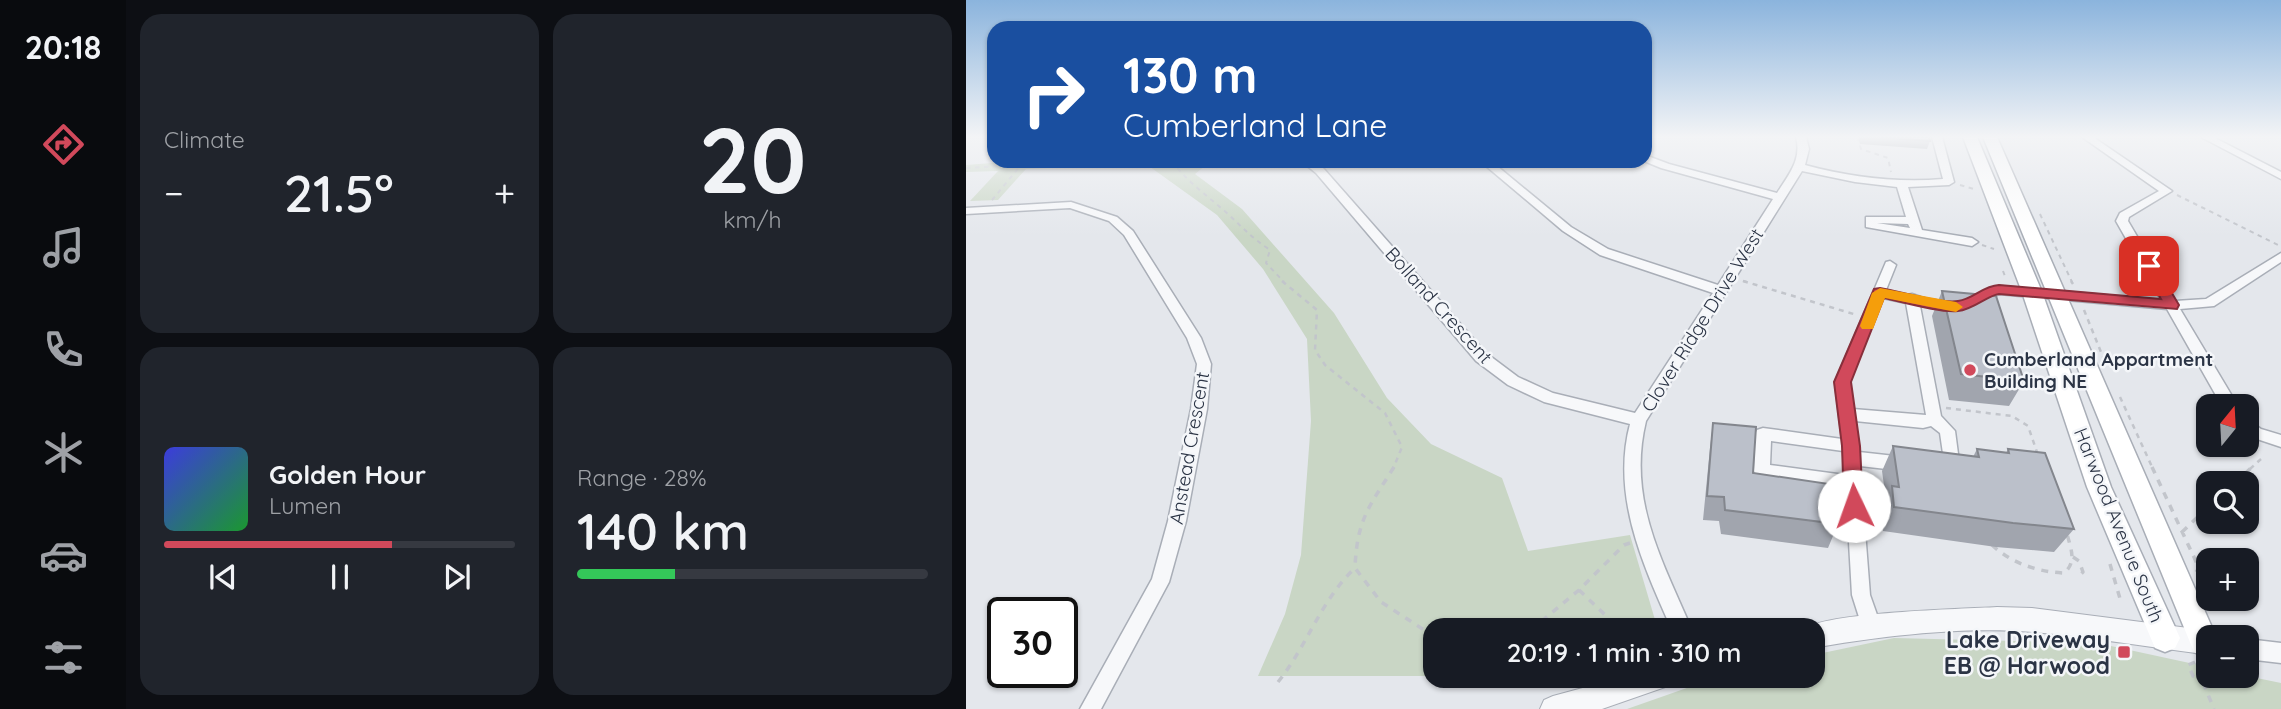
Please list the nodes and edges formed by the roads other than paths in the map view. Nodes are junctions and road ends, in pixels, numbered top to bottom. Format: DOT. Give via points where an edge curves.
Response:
graph roads {
  1 [pos="1319,170"];
  2 [pos="1496,170"];
  3 [pos="1680,170"];
  4 [pos="1797,170"];
  5 [pos="1812,170"];
  6 [pos="1946,170"];
  7 [pos="1988,170"];
  8 [pos="2004,170"];
  9 [pos="2136,170"];
  10 [pos="1898,184"];
  11 [pos="1780,197"];
  12 [pos="966,211"];
  13 [pos="1972,242"];
  14 [pos="2281,257"];
  15 [pos="1890,265"];
  16 [pos="1721,290"];
  17 [pos="1880,293"];
  18 [pos="2055,295"];
  19 [pos="1912,298"];
  20 [pos="2172,305"];
  21 [pos="2223,394"];
  22 [pos="1933,413"];
  23 [pos="1848,414"];
  24 [pos="1639,420"];
  25 [pos="2259,434"];
  26 [pos="2281,441"];
  27 [pos="1851,452"];
  28 [pos="1852,483"];
  29 [pos="1677,618"];
  30 [pos="1871,626"];
  31 [pos="1825,634"];
  32 [pos="2192,645"];
  33 [pos="2259,650"];
  34 [pos="2281,653"];
  35 [pos="1628,688"];
  36 [pos="1090,709"];
  37 [pos="1553,709"];
  1 -- 24 [label="street, Bolland Crescent" via="1481,357 1513,381 1549,398"];
  2 -- 16 [label="street" via="1566,229 1604,253"];
  3 -- 11 [label="street"];
  4 -- 11 [label="street, Clover Ridge Drive West"];
  5 -- 10 [label="street"];
  6 -- 10 [label="street" via="1949,182"];
  7 -- 18 [label="main road, Harwood Avenue South"];
  8 -- 18 [label="main road, Harwood Avenue South"];
  9 -- 20 [label="street" via="2167,191 2124,215 2122,221"];
  10 -- 13 [label="street" via="1915,227"];
  11 -- 16 [label="street, Clover Ridge Drive West"];
  12 -- 36 [label="street, Anstead Crescent" via="1071,205 1114,219 1129,233 1194,338 1204,364 1177,521 1160,582"];
  14 -- 20 [label="street" via="2209,303"];
  15 -- 17 [label="street"];
  16 -- 24 [label="street, Clover Ridge Drive West"];
  17 -- 19 [label="street"];
  17 -- 23 [label="street" via="1842,382"];
  18 -- 19 [label="street" via="1989,290 1978,300 1957,307"];
  18 -- 20 [label="street"];
  18 -- 32 [label="main road, Harwood Avenue South"];
  18 -- 32 [label="main road, Harwood Avenue South" via="2099,487"];
  19 -- 22 [label="street"];
  20 -- 21 [label="street"];
  22 -- 23 [label="street" via="1923,422"];
  22 -- 27 [label="street" via="1947,431 1954,469"];
  23 -- 27 [label="street"];
  24 -- 29 [label="street, Clover Ridge Drive West" via="1632,456 1633,489 1645,539"];
  25 -- 26 [label="street"];
  27 -- 28 [label="street"];
  27 -- 28 [label="street" via="1763,434 1762,471"];
  28 -- 30 [label="street" via="1861,595"];
  30 -- 31 [label="street"];
  30 -- 32 [label="street" via="2032,620"];
  33 -- 34 [label="street"];
  35 -- 37 [label="street"];
}
